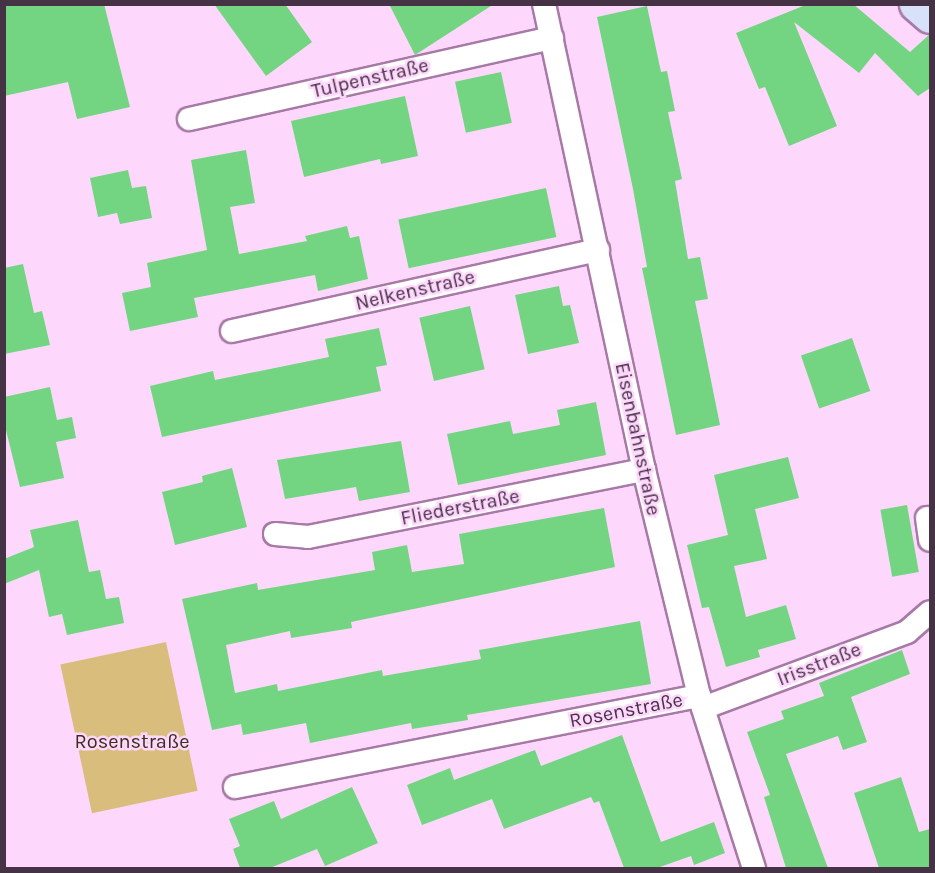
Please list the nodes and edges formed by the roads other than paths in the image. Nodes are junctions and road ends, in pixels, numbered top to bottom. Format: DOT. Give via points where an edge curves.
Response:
graph roads {
  1 [pos="544,4"];
  2 [pos="552,38"];
  3 [pos="189,119"];
  4 [pos="598,250"];
  5 [pos="232,331"];
  6 [pos="644,470"];
  7 [pos="275,534"];
  8 [pos="930,612"];
  9 [pos="701,702"];
  10 [pos="236,787"];
  11 [pos="754,868"];
  1 -- 2 [label="street, Eisenbahnstraße"];
  2 -- 3 [label="street, Tulpenstraße"];
  2 -- 4 [label="street, Eisenbahnstraße"];
  4 -- 5 [label="street, Nelkenstraße"];
  4 -- 6 [label="street, Eisenbahnstraße"];
  6 -- 7 [label="street, Fliederstraße" via="308,537"];
  6 -- 9 [label="street, Eisenbahnstraße"];
  8 -- 9 [label="street, Irisstraße" via="907,632"];
  9 -- 10 [label="street, Rosenstraße"];
  9 -- 11 [label="street, Eisenbahnstraße"];
}
